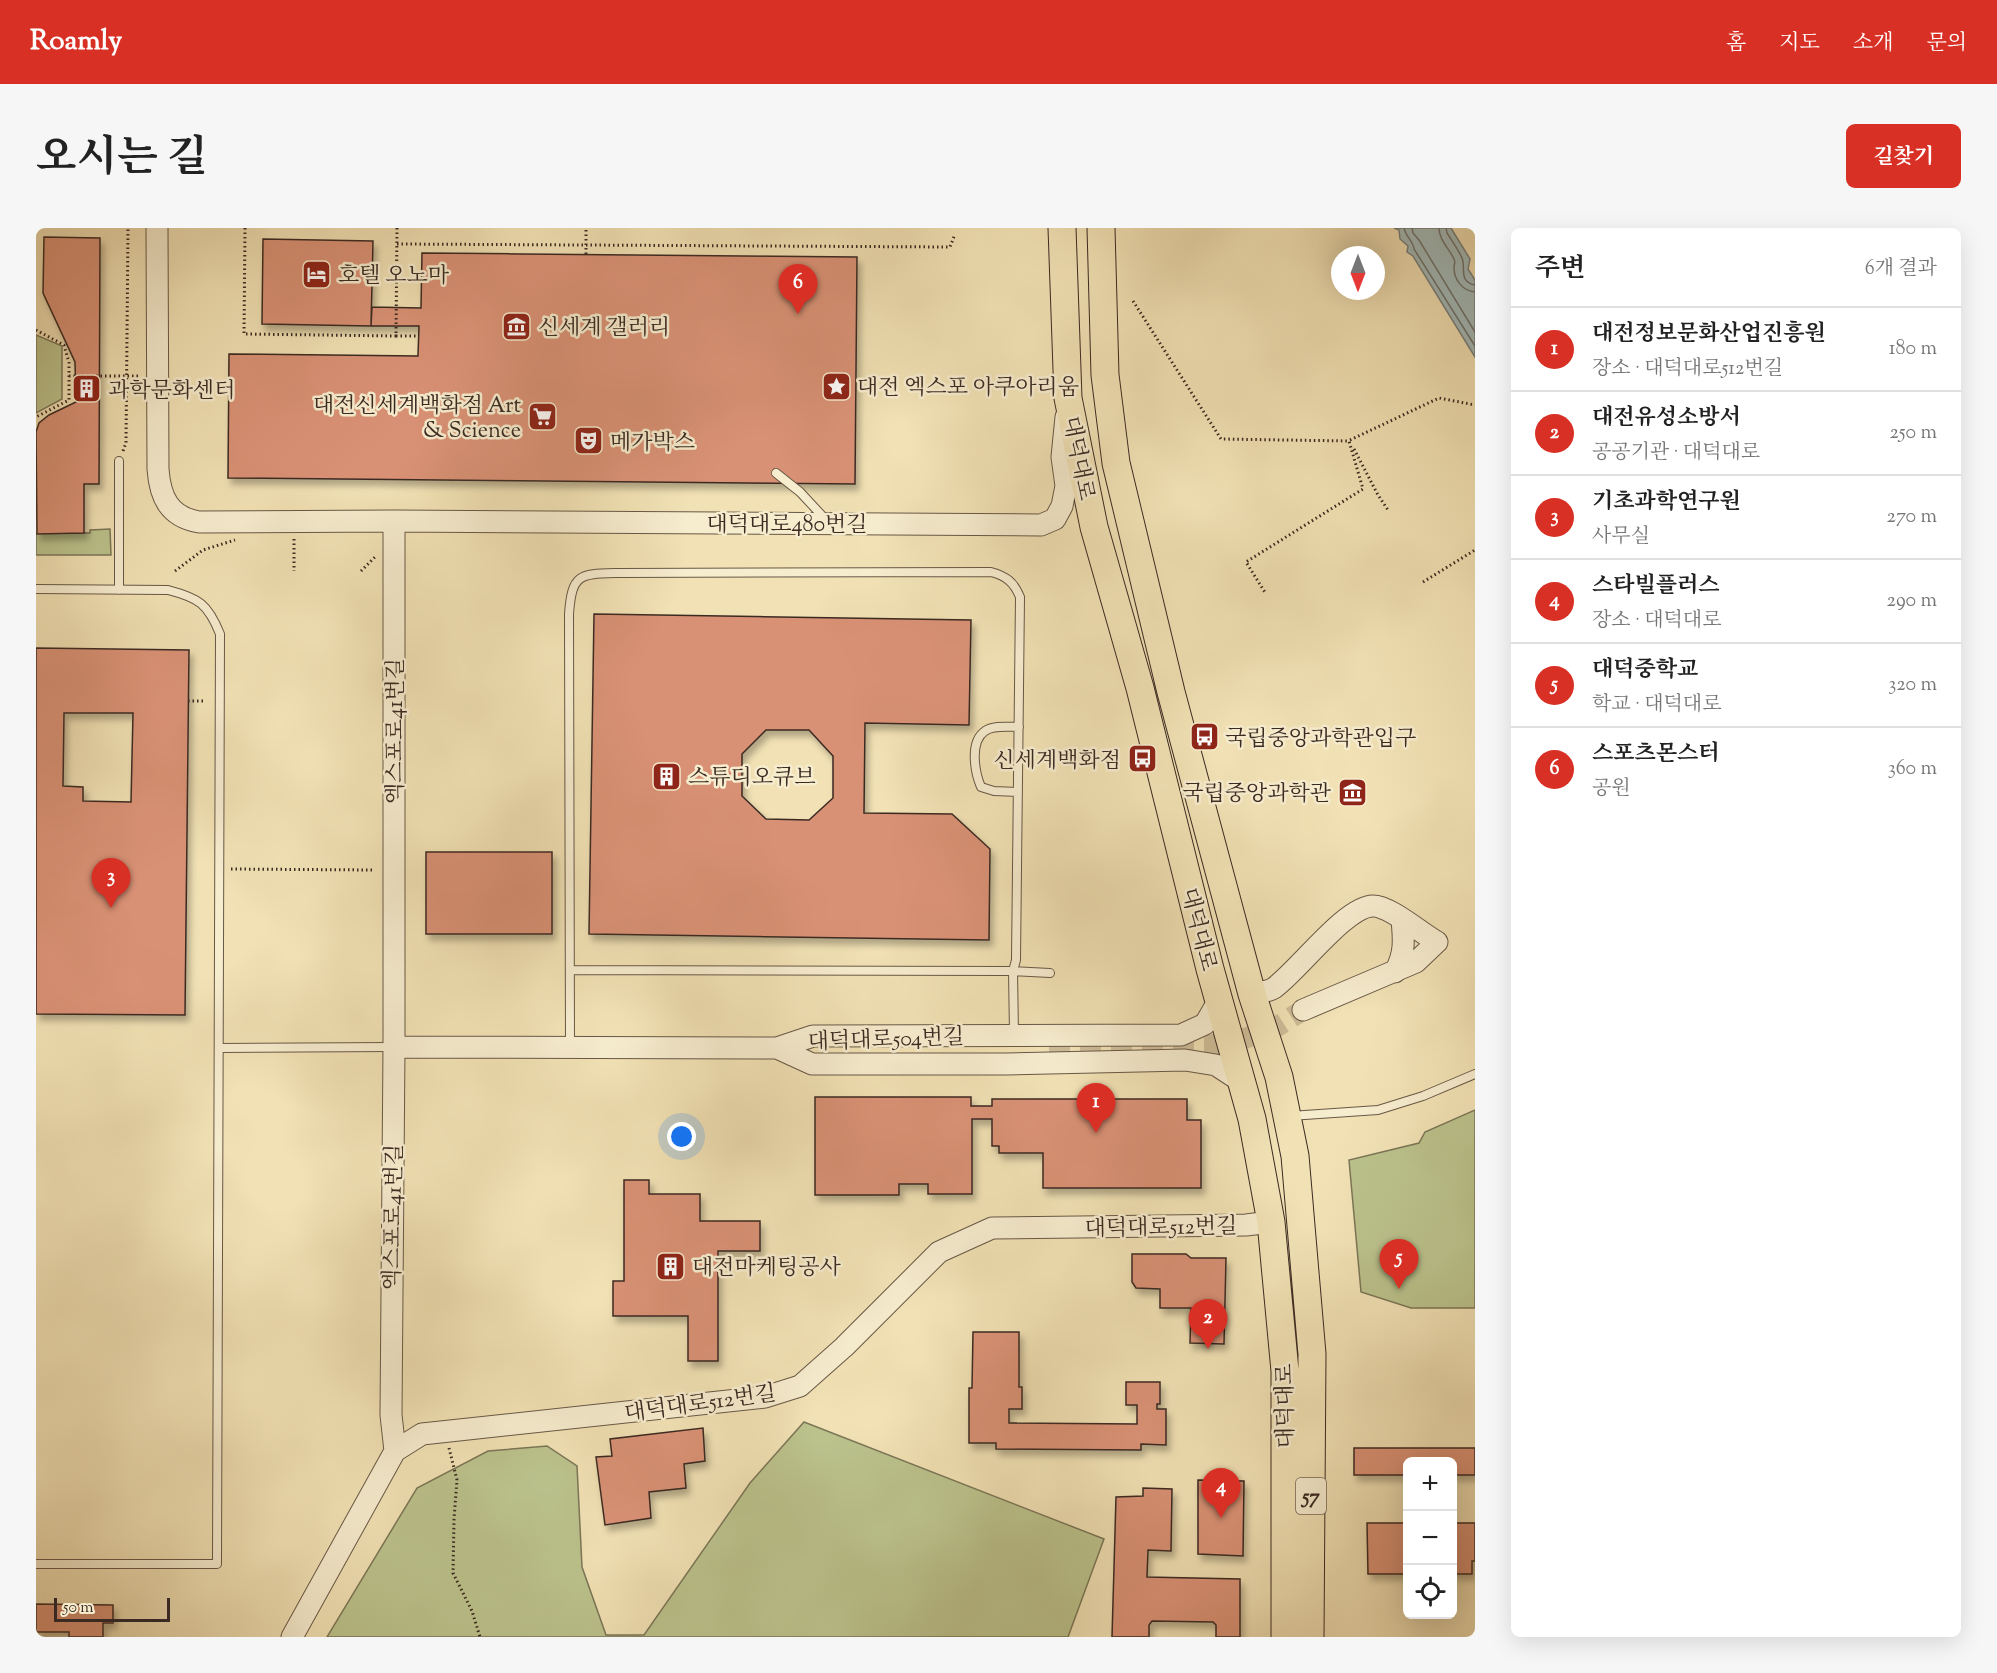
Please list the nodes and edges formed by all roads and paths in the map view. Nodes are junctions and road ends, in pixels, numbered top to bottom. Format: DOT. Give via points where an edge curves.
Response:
graph roads {
  1 [pos="128,228"];
  2 [pos="157,228"];
  3 [pos="245,228"];
  4 [pos="397,228"];
  5 [pos="586,228"];
  6 [pos="1062,228"];
  7 [pos="1101,228"];
  8 [pos="955,234"];
  9 [pos="397,244"];
  10 [pos="586,245"];
  11 [pos="586,254"];
  12 [pos="1133,301"];
  13 [pos="36,330"];
  14 [pos="396,336"];
  15 [pos="416,336"];
  16 [pos="69,376"];
  17 [pos="127,376"];
  18 [pos="138,376"];
  19 [pos="1068,399"];
  20 [pos="1475,405"];
  21 [pos="36,417"];
  22 [pos="1349,441"];
  23 [pos="119,461"];
  24 [pos="776,473"];
  25 [pos="1388,510"];
  26 [pos="394,521"];
  27 [pos="829,524"];
  28 [pos="240,539"];
  29 [pos="294,539"];
  30 [pos="1475,550"];
  31 [pos="376,556"];
  32 [pos="175,571"];
  33 [pos="294,571"];
  34 [pos="361,571"];
  35 [pos="1423,582"];
  36 [pos="36,589"];
  37 [pos="119,590"];
  38 [pos="1266,594"];
  39 [pos="188,701"];
  40 [pos="204,701"];
  41 [pos="1019,727"];
  42 [pos="1018,792"];
  43 [pos="231,869"];
  44 [pos="374,870"];
  45 [pos="1402,920"];
  46 [pos="570,970"];
  47 [pos="1013,971"];
  48 [pos="1395,972"];
  49 [pos="1050,973"];
  50 [pos="1252,994"];
  51 [pos="1219,1000"];
  52 [pos="1303,1010"];
  53 [pos="1014,1035"];
  54 [pos="1054,1040"];
  55 [pos="394,1047"];
  56 [pos="570,1047"];
  57 [pos="219,1048"];
  58 [pos="777,1048"];
  59 [pos="1065,1063"];
  60 [pos="1475,1074"];
  61 [pos="1242,1082"];
  62 [pos="1287,1116"];
  63 [pos="1271,1222"];
  64 [pos="445,1431"];
  65 [pos="394,1451"];
  66 [pos="36,1564"];
  67 [pos="292,1637"];
  68 [pos="480,1637"];
  69 [pos="1285,1637"];
  70 [pos="1310,1637"];
  1 -- 17 [label="path"];
  2 -- 26 [label="street" via="158,469 160,488 175,513 185,520 199,522"];
  3 -- 14 [label="path" via="244,334"];
  4 -- 9 [label="path"];
  5 -- 10 [label="path"];
  6 -- 19 [label="main road, 대덕대로 / 57"];
  7 -- 50 [label="main road, 대덕대로 / 57" via="1105,375 1116,463 1171,692"];
  8 -- 10 [label="path" via="950,247"];
  9 -- 10 [label="path"];
  9 -- 14 [label="path"];
  10 -- 11 [label="path"];
  12 -- 22 [label="path" via="1221,439"];
  13 -- 16 [label="path" via="64,345"];
  14 -- 15 [label="path"];
  16 -- 17 [label="path"];
  16 -- 21 [label="path" via="69,400"];
  17 -- 18 [label="path"];
  17 -- 23 [label="path" via="126,443"];
  19 -- 27 [label="street, 대덕대로480번길" via="1062,457 1066,486 1055,519 1041,525"];
  19 -- 51 [label="main road, 대덕대로 / 57" via="1094,527 1140,688"];
  20 -- 22 [label="path" via="1439,399"];
  22 -- 25 [label="path"];
  22 -- 38 [label="path" via="1363,489 1246,562"];
  23 -- 37 [label="lane"];
  24 -- 27 [label="lane"];
  26 -- 27 [label="street, 대덕대로480번길"];
  26 -- 55 [label="street, 엑스포로41번길"];
  28 -- 32 [label="path" via="203,550"];
  29 -- 33 [label="path"];
  30 -- 35 [label="path"];
  31 -- 34 [label="path"];
  36 -- 37 [label="lane"];
  37 -- 57 [label="lane" via="168,590 188,595 204,605 220,634"];
  39 -- 40 [label="path"];
  41 -- 42 [label="lane"];
  41 -- 42 [label="lane" via="986,730 976,745 976,775 981,787"];
  41 -- 46 [label="lane" via="1020,597 1012,582 1002,575 641,573 582,577 573,585 569,614"];
  42 -- 47 [label="lane"];
  43 -- 44 [label="path"];
  45 -- 48 [label="street" via="1405,945"];
  45 -- 48 [label="street" via="1437,942 1416,962"];
  45 -- 50 [label="street" via="1373,906 1359,911 1346,918 1272,989"];
  46 -- 47 [label="lane"];
  46 -- 56 [label="lane"];
  47 -- 49 [label="lane"];
  47 -- 53 [label="lane"];
  48 -- 52 [label="street"];
  50 -- 62 [label="main road, 대덕대로 / 57" via="1279,1077"];
  51 -- 54 [label="street, 대덕대로504번길" via="1204,1024 1182,1035"];
  51 -- 61 [label="main road, 대덕대로 / 57"];
  53 -- 54 [label="street, 대덕대로504번길"];
  53 -- 58 [label="street, 대덕대로504번길" via="813,1036"];
  54 -- 58 [label="street"];
  54 -- 59 [label="street" via="1073,1041 1076,1054"];
  55 -- 56 [label="street, 대덕대로504번길"];
  55 -- 57 [label="lane"];
  55 -- 65 [label="street, 엑스포로41번길"];
  56 -- 58 [label="street, 대덕대로504번길"];
  57 -- 66 [label="lane" via="217,1564"];
  58 -- 59 [label="street" via="812,1064"];
  59 -- 61 [label="street" via="1185,1060 1215,1065"];
  60 -- 62 [label="lane" via="1378,1110"];
  61 -- 63 [label="main road, 대덕대로 / 57"];
  62 -- 70 [label="main road, 대덕대로 / 57" via="1295,1156 1312,1354"];
  63 -- 64 [label="street, 대덕대로512번길" via="992,1228 939,1252 800,1386 765,1397"];
  63 -- 69 [label="main road, 대덕대로 / 57" via="1285,1371"];
  64 -- 65 [label="street, 대덕대로512번길" via="422,1434"];
  64 -- 68 [label="path" via="457,1480 453,1573"];
  65 -- 67 [label="street, 대덕대로512번길"];
}
